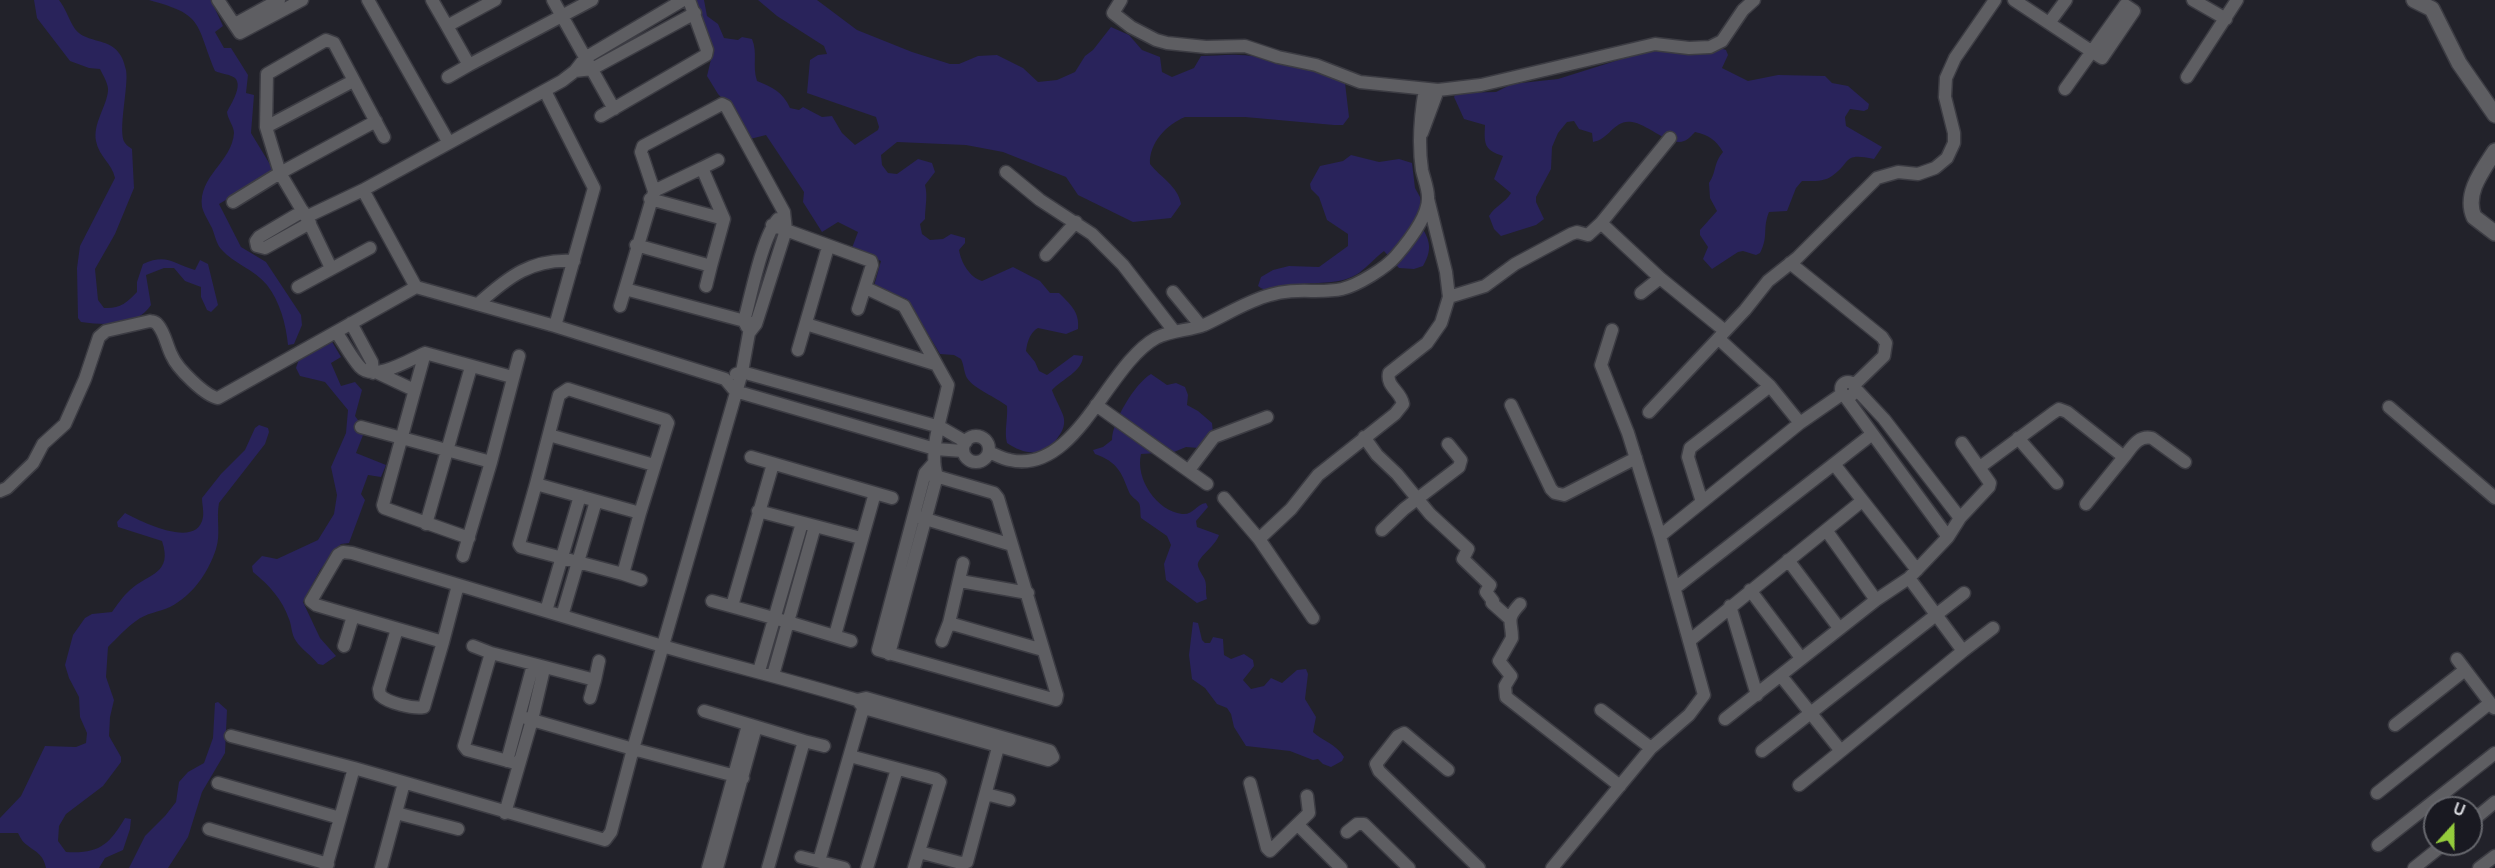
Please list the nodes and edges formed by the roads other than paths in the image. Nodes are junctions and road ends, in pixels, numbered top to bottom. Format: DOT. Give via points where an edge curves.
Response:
graph roads {
  1 [pos="218,0"];
  2 [pos="279,0"];
  3 [pos="302,0"];
  4 [pos="368,0"];
  5 [pos="432,0"];
  6 [pos="495,0"];
  7 [pos="553,0"];
  8 [pos="592,0"];
  9 [pos="683,0"];
  10 [pos="689,0"];
  11 [pos="1106,0"];
  12 [pos="1121,0"];
  13 [pos="1754,0"];
  14 [pos="2014,0"];
  15 [pos="2066,0"];
  16 [pos="2193,0"];
  17 [pos="2237,0"];
  18 [pos="2414,0"];
  19 [pos="1992,4"];
  20 [pos="695,13"];
  21 [pos="1113,13"];
  22 [pos="562,17"];
  23 [pos="2226,19"];
  24 [pos="2049,23"];
  25 [pos="235,24"];
  26 [pos="447,26"];
  27 [pos="588,63"];
  28 [pos="469,65"];
  29 [pos="448,77"];
  30 [pos="2187,77"];
  31 [pos="353,81"];
  32 [pos="2065,89"];
  33 [pos="545,91"];
  34 [pos="1430,96"];
  35 [pos="614,109"];
  36 [pos="2495,115"];
  37 [pos="602,116"];
  38 [pos="376,121"];
  39 [pos="266,127"];
  40 [pos="384,137"];
  41 [pos="1670,138"];
  42 [pos="449,143"];
  43 [pos="2495,151"];
  44 [pos="718,160"];
  45 [pos="702,168"];
  46 [pos="1006,172"];
  47 [pos="280,173"];
  48 [pos="363,190"];
  49 [pos="652,195"];
  50 [pos="1428,198"];
  51 [pos="233,202"];
  52 [pos="784,212"];
  53 [pos="306,217"];
  54 [pos="724,219"];
  55 [pos="1076,222"];
  56 [pos="1601,223"];
  57 [pos="772,225"];
  58 [pos="786,230"];
  59 [pos="2495,233"];
  60 [pos="636,245"];
  61 [pos="828,247"];
  62 [pos="370,248"];
  63 [pos="1046,255"];
  64 [pos="574,261"];
  65 [pos="1790,263"];
  66 [pos="711,266"];
  67 [pos="331,268"];
  68 [pos="1660,278"];
  69 [pos="298,286"];
  70 [pos="706,286"];
  71 [pos="416,287"];
  72 [pos="866,288"];
  73 [pos="625,289"];
  74 [pos="1173,292"];
  75 [pos="1641,293"];
  76 [pos="1449,297"];
  77 [pos="478,304"];
  78 [pos="620,306"];
  79 [pos="858,309"];
  80 [pos="351,323"];
  81 [pos="806,324"];
  82 [pos="555,326"];
  83 [pos="750,326"];
  84 [pos="1201,326"];
  85 [pos="1612,330"];
  86 [pos="1174,331"];
  87 [pos="336,332"];
  88 [pos="1722,335"];
  89 [pos="798,350"];
  90 [pos="425,353"];
  91 [pos="519,356"];
  92 [pos="935,364"];
  93 [pos="471,367"];
  94 [pos="742,372"];
  95 [pos="376,373"];
  96 [pos="512,377"];
  97 [pos="725,379"];
  98 [pos="1770,386"];
  99 [pos="1854,386"];
  100 [pos="414,390"];
  101 [pos="735,391"];
  102 [pos="1843,394"];
  103 [pos="1096,405"];
  104 [pos="1511,405"];
  105 [pos="2389,407"];
  106 [pos="1649,412"];
  107 [pos="1267,417"];
  108 [pos="1800,423"];
  109 [pos="361,427"];
  110 [pos="940,427"];
  111 [pos="549,435"];
  112 [pos="1871,435"];
  113 [pos="1364,437"];
  114 [pos="2018,438"];
  115 [pos="401,439"];
  116 [pos="1962,443"];
  117 [pos="1448,444"];
  118 [pos="964,446"];
  119 [pos="935,449"];
  120 [pos="446,452"];
  121 [pos="989,452"];
  122 [pos="2124,456"];
  123 [pos="751,457"];
  124 [pos="1636,458"];
  125 [pos="491,462"];
  126 [pos="2185,462"];
  127 [pos="773,464"];
  128 [pos="1834,464"];
  129 [pos="654,465"];
  130 [pos="1980,467"];
  131 [pos="1189,470"];
  132 [pos="932,471"];
  133 [pos="2057,483"];
  134 [pos="536,484"];
  135 [pos="1207,484"];
  136 [pos="0,491"];
  137 [pos="874,493"];
  138 [pos="580,496"];
  139 [pos="892,498"];
  140 [pos="1224,498"];
  141 [pos="1418,498"];
  142 [pos="2495,498"];
  143 [pos="596,501"];
  144 [pos="1862,501"];
  145 [pos="1702,502"];
  146 [pos="2086,504"];
  147 [pos="758,511"];
  148 [pos="640,513"];
  149 [pos="920,517"];
  150 [pos="1960,518"];
  151 [pos="426,524"];
  152 [pos="808,525"];
  153 [pos="1382,530"];
  154 [pos="1826,530"];
  155 [pos="1660,536"];
  156 [pos="1948,537"];
  157 [pos="469,538"];
  158 [pos="861,538"];
  159 [pos="1259,539"];
  160 [pos="1012,545"];
  161 [pos="463,556"];
  162 [pos="562,559"];
  163 [pos="1788,560"];
  164 [pos="963,562"];
  165 [pos="578,563"];
  166 [pos="623,574"];
  167 [pos="1913,574"];
  168 [pos="641,580"];
  169 [pos="960,581"];
  170 [pos="458,585"];
  171 [pos="1675,588"];
  172 [pos="1750,590"];
  173 [pos="1028,593"];
  174 [pos="1964,593"];
  175 [pos="1876,600"];
  176 [pos="712,601"];
  177 [pos="1520,604"];
  178 [pos="732,606"];
  179 [pos="1730,606"];
  180 [pos="546,611"];
  181 [pos="1937,615"];
  182 [pos="352,616"];
  183 [pos="562,616"];
  184 [pos="1313,618"];
  185 [pos="1510,619"];
  186 [pos="782,620"];
  187 [pos="949,623"];
  188 [pos="1839,628"];
  189 [pos="1993,628"];
  190 [pos="398,629"];
  191 [pos="835,635"];
  192 [pos="851,640"];
  193 [pos="942,641"];
  194 [pos="1689,641"];
  195 [pos="443,642"];
  196 [pos="344,646"];
  197 [pos="472,646"];
  198 [pos="661,646"];
  199 [pos="1043,650"];
  200 [pos="1964,651"];
  201 [pos="491,653"];
  202 [pos="1801,658"];
  203 [pos="2457,659"];
  204 [pos="599,661"];
  205 [pos="539,667"];
  206 [pos="2465,670"];
  207 [pos="759,671"];
  208 [pos="773,675"];
  209 [pos="1781,676"];
  210 [pos="595,680"];
  211 [pos="1757,695"];
  212 [pos="590,699"];
  213 [pos="862,702"];
  214 [pos="2493,706"];
  215 [pos="1600,710"];
  216 [pos="704,711"];
  217 [pos="1809,712"];
  218 [pos="526,718"];
  219 [pos="1725,719"];
  220 [pos="752,726"];
  221 [pos="2395,726"];
  222 [pos="231,735"];
  223 [pos="804,741"];
  224 [pos="824,746"];
  225 [pos="1651,748"];
  226 [pos="633,749"];
  227 [pos="1762,751"];
  228 [pos="1841,751"];
  229 [pos="2495,753"];
  230 [pos="850,756"];
  231 [pos="513,762"];
  232 [pos="354,768"];
  233 [pos="897,769"];
  234 [pos="1448,770"];
  235 [pos="738,777"];
  236 [pos="218,783"];
  237 [pos="404,783"];
  238 [pos="1250,783"];
  239 [pos="1799,785"];
  240 [pos="1620,786"];
  241 [pos="2377,793"];
  242 [pos="986,794"];
  243 [pos="1307,796"];
  244 [pos="1009,800"];
  245 [pos="2495,802"];
  246 [pos="2483,812"];
  247 [pos="396,813"];
  248 [pos="504,813"];
  249 [pos="340,818"];
  250 [pos="1298,825"];
  251 [pos="209,829"];
  252 [pos="458,830"];
  253 [pos="1347,832"];
  254 [pos="2378,845"];
  255 [pos="920,852"];
  256 [pos="2429,856"];
  257 [pos="2495,856"];
  258 [pos="801,857"];
  259 [pos="819,861"];
  260 [pos="327,866"];
  261 [pos="381,868"];
  262 [pos="708,868"];
  263 [pos="717,868"];
  264 [pos="768,868"];
  265 [pos="844,868"];
  266 [pos="867,868"];
  267 [pos="914,868"];
  268 [pos="1341,868"];
  269 [pos="1409,868"];
  270 [pos="1479,868"];
  271 [pos="1552,868"];
  272 [pos="2414,868"];
  273 [pos="2479,868"];
  1 -- 25 [label="street"];
  2 -- 25 [label="street"];
  3 -- 25 [label="street" via="243,32 237,31"];
  4 -- 42 [label="street"];
  5 -- 26 [label="street"];
  6 -- 26 [label="street"];
  7 -- 22 [label="street"];
  8 -- 22 [label="street"];
  9 -- 27 [label="street"];
  10 -- 20 [label="street"];
  11 -- 21 [label="street"];
  12 -- 21 [label="street"];
  13 -- 34 [label="street" via="1722,40 1710,47 1655,44"];
  14 -- 24 [label="street"];
  15 -- 24 [label="street"];
  16 -- 23 [label="street"];
  17 -- 23 [label="street"];
  18 -- 36 [label="street" via="2432,9 2459,63"];
  19 -- 65 [label="street" via="1946,78 1954,133 1947,159 1918,174 1898,172 1877,178"];
  20 -- 27 [label="street"];
  20 -- 35 [label="street" via="707,53"];
  21 -- 34 [label="street" via="1156,40 1206,47 1245,46 1316,64 1360,82"];
  22 -- 27 [label="street"];
  22 -- 28 [label="street"];
  23 -- 30 [label="street"];
  24 -- 32 [label="street" via="2091,51"];
  26 -- 28 [label="street"];
  27 -- 33 [label="street"];
  27 -- 35 [label="street"];
  28 -- 29 [label="street"];
  31 -- 38 [label="street"];
  31 -- 39 [label="street"];
  31 -- 39 [label="street" via="334,43 326,40 267,74"];
  33 -- 42 [label="street"];
  33 -- 64 [label="street" via="594,188"];
  34 -- 50 [label="street" via="1420,137"];
  35 -- 37 [label="street"];
  38 -- 40 [label="street"];
  38 -- 47 [label="street"];
  39 -- 47 [label="street"];
  41 -- 56 [label="street"];
  42 -- 48 [label="street"];
  43 -- 59 [label="street" via="2470,199 2474,217"];
  44 -- 45 [label="street"];
  45 -- 49 [label="street"];
  45 -- 54 [label="street"];
  46 -- 55 [label="street" via="1040,200"];
  47 -- 51 [label="street"];
  47 -- 53 [label="street"];
  48 -- 53 [label="street"];
  48 -- 71 [label="street"];
  49 -- 52 [label="street" via="642,148 723,104"];
  49 -- 54 [label="street"];
  49 -- 60 [label="street"];
  50 -- 76 [label="street"];
  50 -- 84 [label="street" via="1423,216 1395,258 1374,274 1342,289 1269,295"];
  52 -- 57 [label="street"];
  52 -- 58 [label="street"];
  53 -- 67 [label="street"];
  54 -- 66 [label="street"];
  55 -- 63 [label="street"];
  55 -- 86 [label="street" via="1123,264"];
  56 -- 68 [label="street"];
  56 -- 76 [label="street" via="1588,235 1571,234 1515,264 1485,286"];
  57 -- 58 [label="street"];
  57 -- 83 [label="street"];
  58 -- 61 [label="street"];
  58 -- 83 [label="street"];
  60 -- 66 [label="street"];
  60 -- 73 [label="street"];
  61 -- 72 [label="street" via="871,261"];
  61 -- 81 [label="street"];
  62 -- 67 [label="street"];
  64 -- 77 [label="street" via="552,259 526,268"];
  64 -- 82 [label="street"];
  65 -- 88 [label="street" via="1768,281"];
  65 -- 99 [label="street" via="1886,342 1884,356"];
  66 -- 70 [label="street"];
  67 -- 69 [label="street"];
  68 -- 75 [label="street"];
  68 -- 88 [label="street"];
  71 -- 77 [label="street"];
  71 -- 80 [label="street"];
  72 -- 79 [label="street"];
  72 -- 92 [label="street" via="904,306"];
  73 -- 78 [label="street"];
  73 -- 83 [label="street"];
  74 -- 84 [label="street"];
  76 -- 113 [label="street" via="1441,323 1427,343 1389,373 1391,386 1403,404"];
  77 -- 82 [label="street"];
  80 -- 87 [label="street"];
  80 -- 95 [label="street"];
  81 -- 89 [label="street"];
  81 -- 92 [label="street"];
  82 -- 97 [label="street"];
  83 -- 94 [label="street"];
  84 -- 86 [label="street"];
  85 -- 124 [label="street" via="1601,365"];
  86 -- 103 [label="street" via="1143,348"];
  87 -- 95 [label="street" via="361,368"];
  87 -- 136 [label="street" via="215,398 173,359 155,322 106,331 98,339 65,424 43,444 33,463"];
  88 -- 98 [label="street"];
  88 -- 106 [label="street"];
  90 -- 93 [label="street"];
  90 -- 95 [label="street"];
  90 -- 100 [label="street"];
  91 -- 96 [label="street"];
  92 -- 110 [label="street" via="948,385"];
  93 -- 96 [label="street"];
  93 -- 120 [label="street"];
  94 -- 97 [label="street"];
  94 -- 101 [label="street"];
  94 -- 110 [label="street"];
  95 -- 100 [label="street"];
  96 -- 125 [label="street"];
  97 -- 101 [label="street"];
  98 -- 108 [label="street"];
  98 -- 145 [label="street" via="1690,448 1688,457"];
  99 -- 102 [label="street" via="1843,383"];
  99 -- 150 [label="street"];
  100 -- 115 [label="street"];
  101 -- 119 [label="street"];
  101 -- 198 [label="street"];
  102 -- 108 [label="street"];
  102 -- 112 [label="street"];
  103 -- 121 [label="street" via="1076,434 1034,460 1011,460"];
  103 -- 131 [label="street"];
  104 -- 124 [label="street" via="1551,489 1559,495"];
  105 -- 142 [label="street"];
  107 -- 131 [label="street" via="1214,437"];
  108 -- 145 [label="street"];
  109 -- 115 [label="street"];
  110 -- 118 [label="street"];
  110 -- 119 [label="street"];
  111 -- 129 [label="street"];
  111 -- 129 [label="street" via="560,395 568,389 666,420"];
  111 -- 134 [label="street"];
  112 -- 128 [label="street"];
  112 -- 156 [label="street"];
  113 -- 141 [label="street"];
  113 -- 159 [label="street" via="1318,475 1291,509"];
  114 -- 122 [label="street" via="2059,410"];
  114 -- 130 [label="street"];
  114 -- 133 [label="street"];
  115 -- 120 [label="street"];
  115 -- 151 [label="street" via="383,507"];
  116 -- 130 [label="street"];
  117 -- 141 [label="street" via="1461,464"];
  118 -- 119 [label="street"];
  118 -- 121 [label="street" via="975,436 981,438"];
  118 -- 121 [label="street" via="966,458 973,462 986,459"];
  119 -- 132 [label="street"];
  120 -- 125 [label="street"];
  120 -- 151 [label="street"];
  122 -- 126 [label="street" via="2139,438 2146,436"];
  122 -- 146 [label="street"];
  123 -- 127 [label="street"];
  124 -- 155 [label="street"];
  125 -- 157 [label="street"];
  127 -- 137 [label="street"];
  127 -- 147 [label="street"];
  128 -- 144 [label="street"];
  128 -- 171 [label="street"];
  129 -- 148 [label="street"];
  130 -- 150 [label="street" via="1989,478 1989,487"];
  131 -- 135 [label="street"];
  132 -- 149 [label="street"];
  132 -- 160 [label="street" via="997,495"];
  134 -- 138 [label="street"];
  134 -- 162 [label="street" via="519,544"];
  137 -- 139 [label="street"];
  137 -- 158 [label="street"];
  138 -- 143 [label="street"];
  138 -- 162 [label="street"];
  140 -- 159 [label="street"];
  141 -- 153 [label="street"];
  141 -- 185 [label="street" via="1468,549 1463,558 1490,585 1486,592 1492,603"];
  143 -- 148 [label="street"];
  143 -- 165 [label="street"];
  144 -- 154 [label="street"];
  144 -- 167 [label="street"];
  145 -- 155 [label="street"];
  147 -- 152 [label="street"];
  147 -- 178 [label="street"];
  148 -- 166 [label="street"];
  149 -- 160 [label="street"];
  149 -- 199 [label="street" via="878,650 1056,700"];
  150 -- 156 [label="street"];
  151 -- 157 [label="street"];
  152 -- 158 [label="street"];
  152 -- 186 [label="street"];
  154 -- 163 [label="street"];
  154 -- 175 [label="street"];
  155 -- 171 [label="street"];
  156 -- 167 [label="street"];
  157 -- 161 [label="street"];
  158 -- 191 [label="street"];
  159 -- 184 [label="street"];
  160 -- 173 [label="street"];
  162 -- 165 [label="street"];
  162 -- 180 [label="street"];
  163 -- 172 [label="street"];
  163 -- 188 [label="street"];
  164 -- 169 [label="street"];
  165 -- 166 [label="street"];
  165 -- 183 [label="street"];
  166 -- 168 [label="street"];
  167 -- 175 [label="street"];
  167 -- 181 [label="street"];
  169 -- 173 [label="street"];
  169 -- 187 [label="street"];
  170 -- 180 [label="street"];
  170 -- 182 [label="street" via="352,553 340,553 311,601"];
  170 -- 195 [label="street"];
  171 -- 194 [label="street"];
  172 -- 179 [label="street"];
  172 -- 202 [label="street"];
  173 -- 199 [label="street"];
  174 -- 181 [label="street"];
  175 -- 188 [label="street"];
  176 -- 178 [label="street"];
  177 -- 185 [label="street"];
  178 -- 186 [label="street"];
  179 -- 194 [label="street"];
  179 -- 211 [label="street"];
  180 -- 183 [label="street"];
  181 -- 200 [label="street"];
  181 -- 217 [label="street"];
  182 -- 190 [label="street"];
  182 -- 196 [label="street"];
  183 -- 198 [label="street"];
  185 -- 240 [label="street" via="1512,638 1499,657 1511,676 1505,686 1506,697"];
  186 -- 191 [label="street"];
  186 -- 207 [label="street"];
  186 -- 208 [label="street"];
  187 -- 193 [label="street"];
  187 -- 199 [label="street"];
  188 -- 202 [label="street"];
  189 -- 200 [label="street"];
  190 -- 195 [label="street"];
  190 -- 195 [label="street" via="379,692 384,699 424,706"];
  191 -- 192 [label="street"];
  194 -- 225 [label="street" via="1704,695 1689,715"];
  197 -- 201 [label="street"];
  198 -- 207 [label="street"];
  198 -- 226 [label="street"];
  200 -- 228 [label="street"];
  201 -- 205 [label="street"];
  201 -- 231 [label="street" via="464,746"];
  202 -- 209 [label="street"];
  203 -- 206 [label="street"];
  204 -- 210 [label="street"];
  205 -- 210 [label="street"];
  205 -- 218 [label="street"];
  206 -- 214 [label="street"];
  206 -- 221 [label="street"];
  207 -- 208 [label="street"];
  208 -- 213 [label="street"];
  209 -- 211 [label="street"];
  209 -- 217 [label="street"];
  210 -- 212 [label="street"];
  211 -- 219 [label="street"];
  213 -- 230 [label="street"];
  213 -- 242 [label="street" via="1000,743"];
  214 -- 241 [label="street"];
  215 -- 225 [label="street"];
  216 -- 220 [label="street"];
  217 -- 227 [label="street"];
  217 -- 228 [label="street"];
  218 -- 226 [label="street"];
  218 -- 231 [label="street"];
  220 -- 223 [label="street"];
  220 -- 235 [label="street"];
  222 -- 232 [label="street"];
  223 -- 224 [label="street"];
  223 -- 264 [label="street"];
  225 -- 240 [label="street"];
  226 -- 235 [label="street"];
  226 -- 248 [label="street" via="611,832 605,840"];
  228 -- 239 [label="street"];
  229 -- 254 [label="street"];
  230 -- 233 [label="street"];
  230 -- 259 [label="street"];
  231 -- 248 [label="street"];
  232 -- 237 [label="street"];
  232 -- 249 [label="street"];
  233 -- 255 [label="street" via="936,779 941,784"];
  233 -- 266 [label="street"];
  234 -- 270 [label="street" via="1404,733 1376,764"];
  235 -- 262 [label="street"];
  235 -- 263 [label="street"];
  236 -- 249 [label="street"];
  237 -- 247 [label="street"];
  237 -- 248 [label="street"];
  238 -- 250 [label="street" via="1268,850 1274,849"];
  240 -- 271 [label="street"];
  242 -- 244 [label="street"];
  242 -- 255 [label="street" via="967,862"];
  243 -- 250 [label="street" via="1310,810"];
  245 -- 246 [label="street"];
  247 -- 252 [label="street"];
  247 -- 261 [label="street"];
  249 -- 260 [label="street"];
  250 -- 268 [label="street"];
  251 -- 260 [label="street"];
  253 -- 269 [label="street" via="1364,824"];
  255 -- 267 [label="street"];
  256 -- 272 [label="street"];
  257 -- 273 [label="street"];
  258 -- 259 [label="street"];
  259 -- 265 [label="street"];
}
